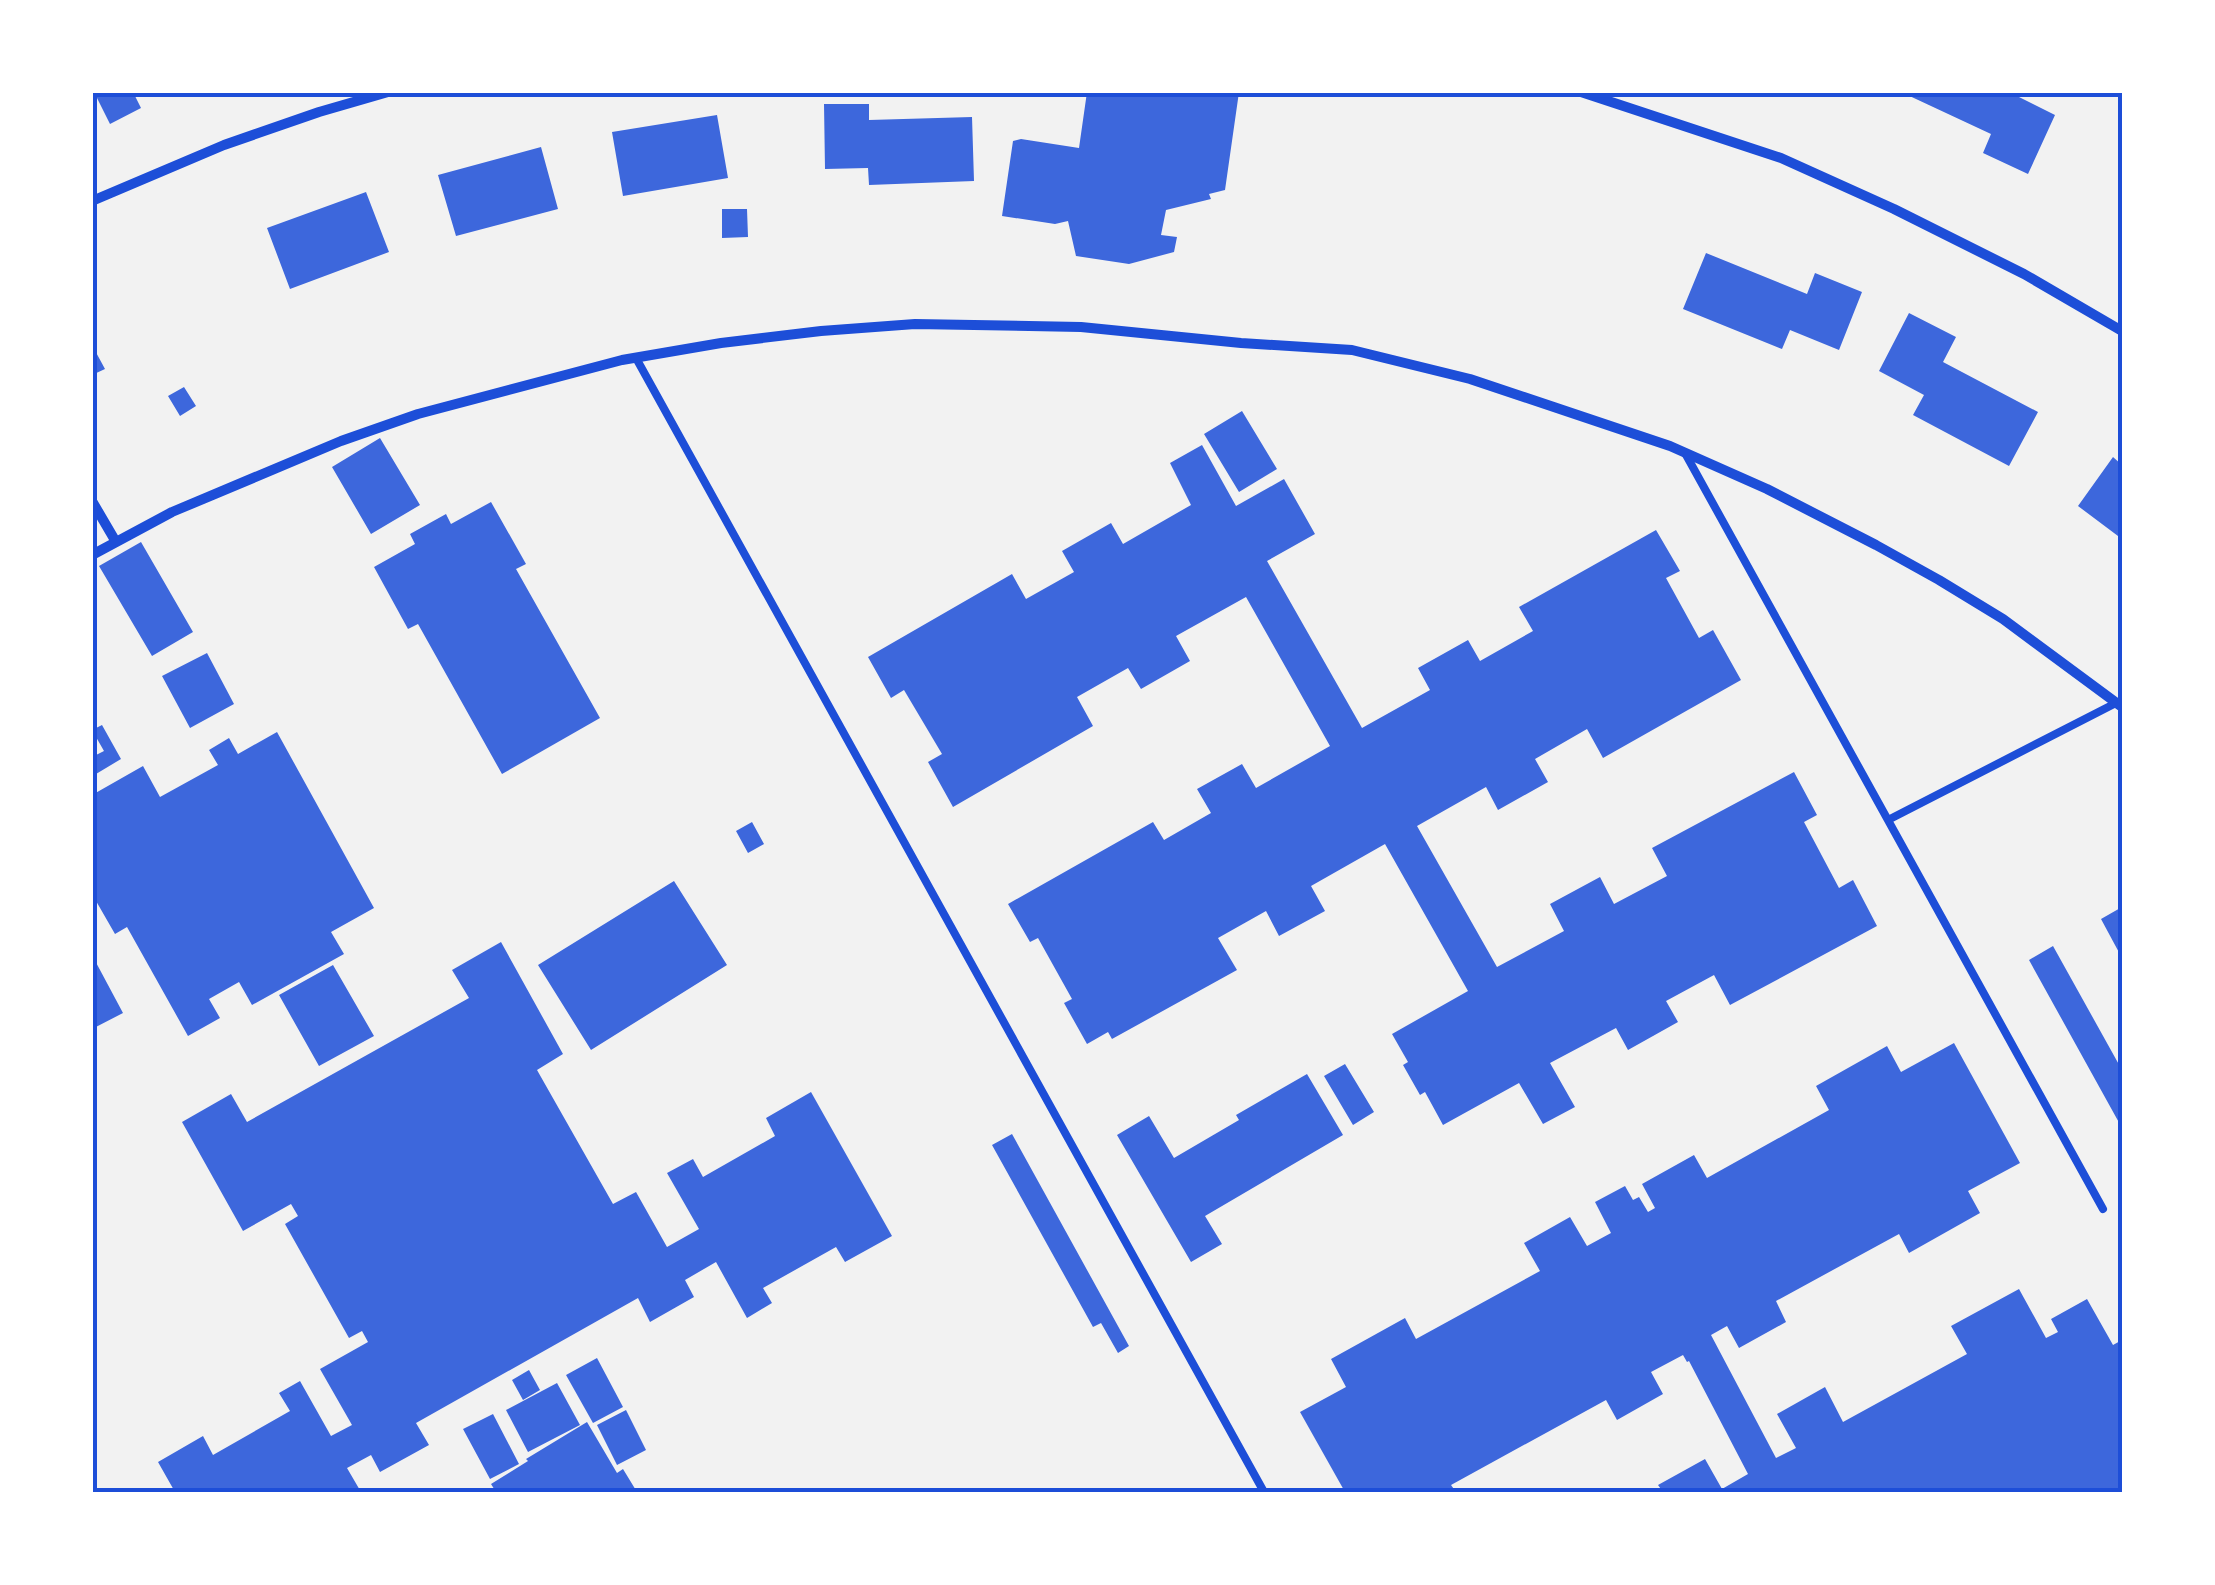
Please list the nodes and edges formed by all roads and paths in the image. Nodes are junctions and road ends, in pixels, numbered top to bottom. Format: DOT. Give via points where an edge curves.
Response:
graph roads {
  1 [pos="388,92"];
  2 [pos="1581,92"];
  3 [pos="92,200"];
  4 [pos="2122,332"];
  5 [pos="636,358"];
  6 [pos="1685,453"];
  7 [pos="92,500"];
  8 [pos="116,542"];
  9 [pos="92,555"];
  10 [pos="2119,705"];
  11 [pos="1888,820"];
  12 [pos="2103,1209"];
  13 [pos="1264,1492"];
  1 -- 3 [label="street" via="224,145"];
  2 -- 4 [label="street" via="1781,158 2024,274"];
  5 -- 6 [label="street" via="915,324 1082,327 1352,350 1470,379"];
  5 -- 8 [label="street" via="372,430 172,512"];
  5 -- 13 [label="lane"];
  6 -- 10 [label="street" via="1924,571 2004,619"];
  6 -- 11 [label="lane"];
  7 -- 8 [label="street"];
  8 -- 9 [label="street"];
  10 -- 11 [label="lane"];
  11 -- 12 [label="lane"];
}
